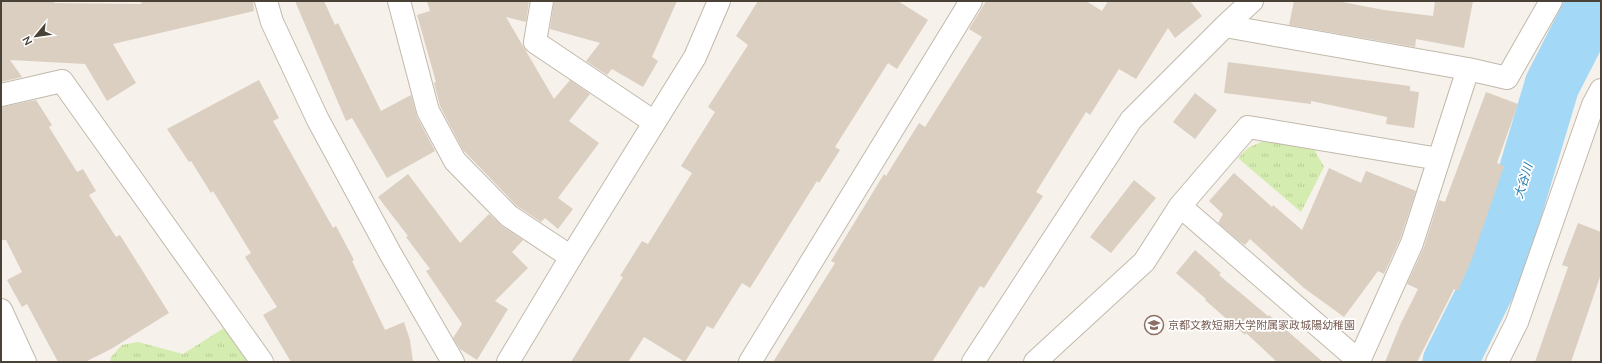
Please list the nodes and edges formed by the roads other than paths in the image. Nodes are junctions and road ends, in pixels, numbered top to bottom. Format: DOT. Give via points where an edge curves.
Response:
graph roads {
  1 [pos="266,1"];
  2 [pos="399,1"];
  3 [pos="542,1"];
  4 [pos="719,1"];
  5 [pos="971,1"];
  6 [pos="1252,1"];
  7 [pos="1551,1"];
  8 [pos="1225,26"];
  9 [pos="1468,69"];
  10 [pos="1601,90"];
  11 [pos="1,96"];
  12 [pos="654,122"];
  13 [pos="1439,159"];
  14 [pos="1180,206"];
  15 [pos="570,257"];
  16 [pos="1,310"];
  17 [pos="1,350"];
  18 [pos="6,362"];
  19 [pos="25,362"];
  20 [pos="262,362"];
  21 [pos="453,362"];
  22 [pos="508,362"];
  23 [pos="750,362"];
  24 [pos="973,362"];
  25 [pos="1035,362"];
  26 [pos="1496,362"];
  1 -- 21 [label="street" via="272,22 318,120"];
  2 -- 15 [label="street" via="428,111 455,161 509,216"];
  3 -- 12 [label="street" via="535,42"];
  4 -- 12 [label="street" via="694,57"];
  5 -- 23 [label="street"];
  6 -- 8 [label="street"];
  7 -- 9 [label="street" via="1506,78"];
  8 -- 9 [label="street"];
  8 -- 24 [label="street" via="1131,120"];
  9 -- 13 [label="street"];
  10 -- 26 [label="street" via="1593,105 1517,322"];
  11 -- 20 [label="street" via="62,81"];
  12 -- 15 [label="street"];
  13 -- 14 [label="street" via="1248,127"];
  13 -- 14 [label="street" via="1412,243 1359,361"];
  14 -- 25 [label="street" via="1144,262"];
  15 -- 22 [label="street"];
  16 -- 19 [label="street"];
  17 -- 18 [label="street"];
}
